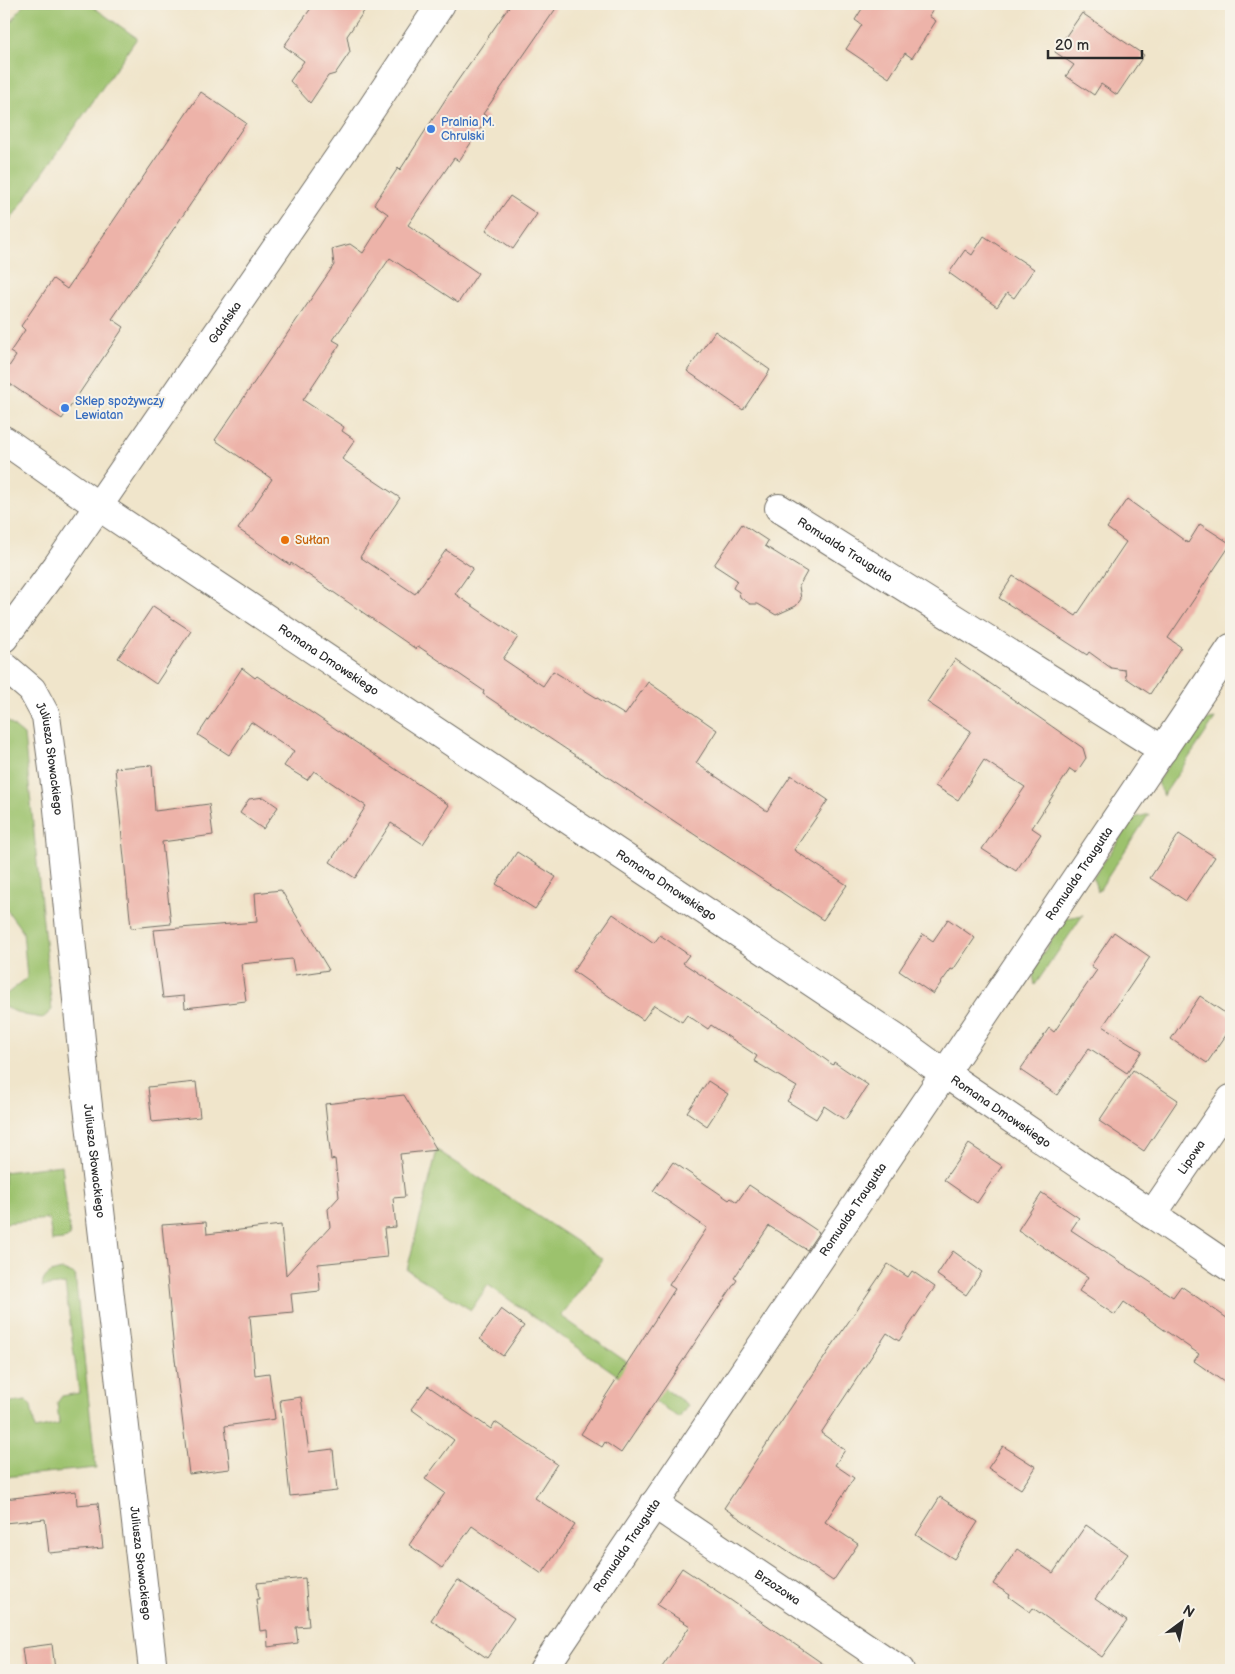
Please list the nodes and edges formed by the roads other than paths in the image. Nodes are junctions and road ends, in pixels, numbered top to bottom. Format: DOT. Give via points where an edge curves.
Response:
graph roads {
  1 [pos="441,4"];
  2 [pos="4,440"];
  3 [pos="98,506"];
  4 [pos="779,508"];
  5 [pos="4,638"];
  6 [pos="1231,648"];
  7 [pos="4,666"];
  8 [pos="1163,750"];
  9 [pos="946,1074"];
  10 [pos="1231,1099"];
  11 [pos="1152,1215"];
  12 [pos="1231,1268"];
  13 [pos="654,1504"];
  14 [pos="153,1670"];
  15 [pos="543,1670"];
  16 [pos="900,1670"];
  1 -- 3 [label="street, Gdańska"];
  2 -- 3 [label="street, Romana Dmowskiego"];
  3 -- 5 [label="street, Gdańska"];
  3 -- 9 [label="street, Romana Dmowskiego"];
  4 -- 8 [label="street, Romualda Traugutta"];
  6 -- 8 [label="street, Romualda Traugutta"];
  7 -- 14 [label="street, Juliusza Słowackiego" via="32,690 46,716"];
  8 -- 9 [label="street, Romualda Traugutta"];
  9 -- 11 [label="street, Romana Dmowskiego"];
  9 -- 13 [label="street, Romualda Traugutta"];
  10 -- 11 [label="street, Lipowa"];
  11 -- 12 [label="street, Romana Dmowskiego"];
  13 -- 15 [label="street, Romualda Traugutta"];
  13 -- 16 [label="street, Brzozowa"];
}
